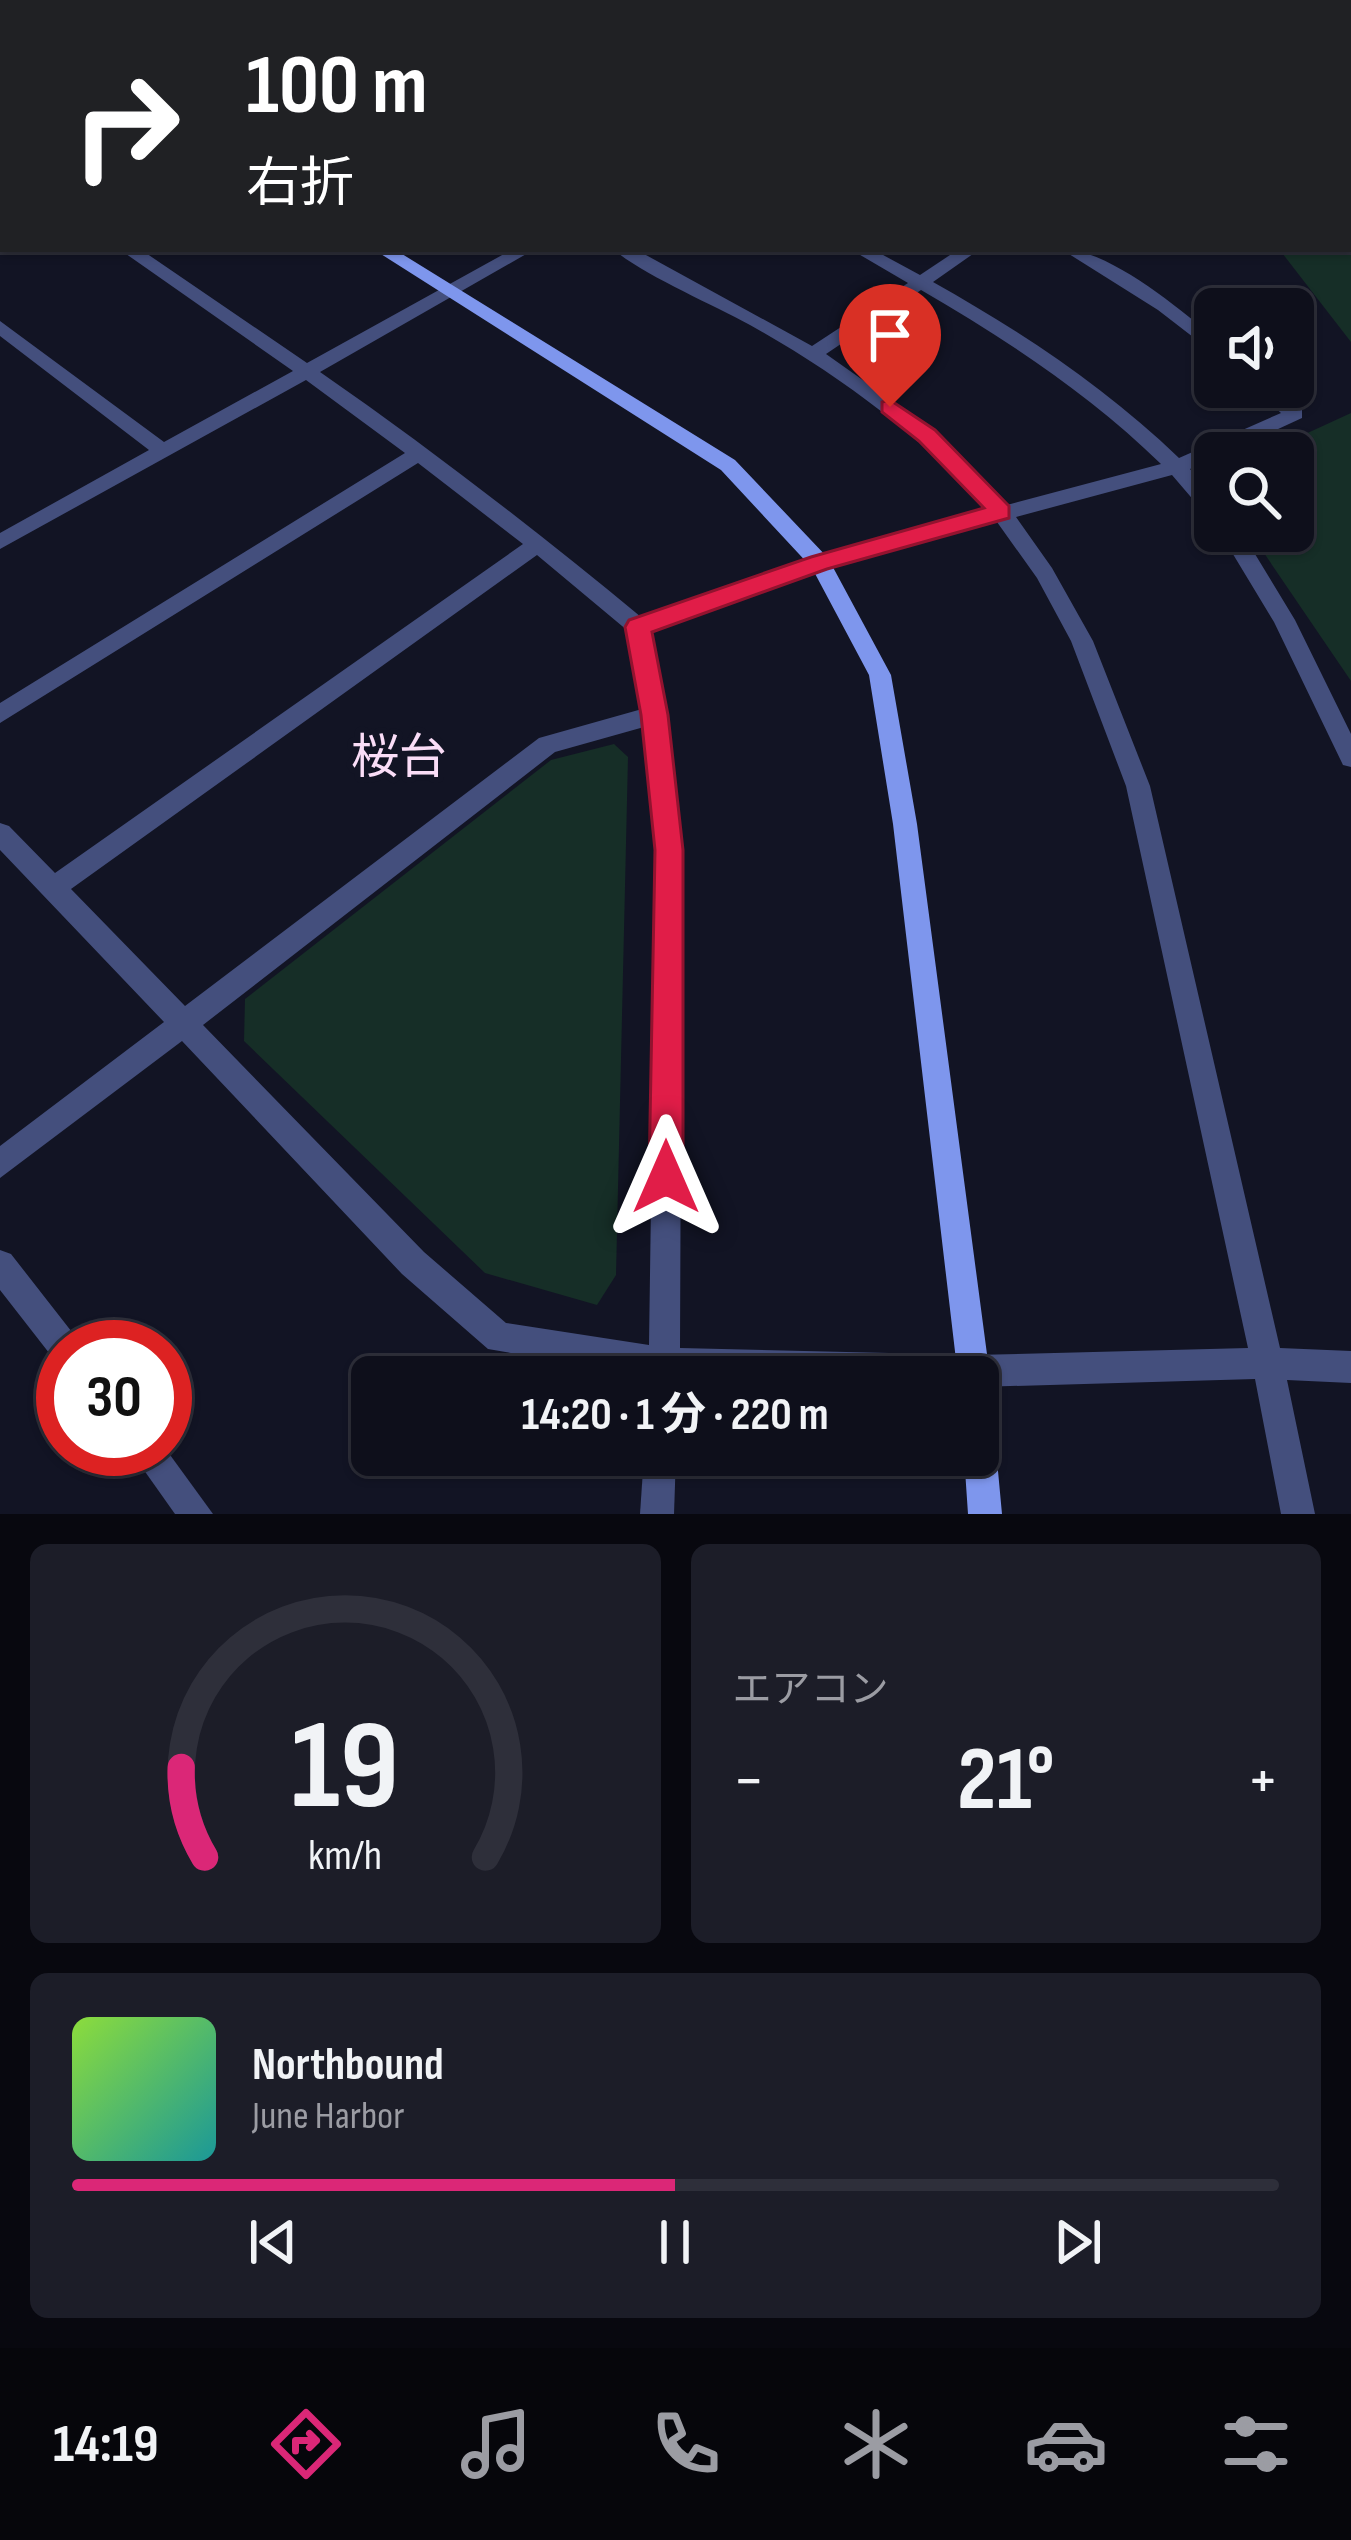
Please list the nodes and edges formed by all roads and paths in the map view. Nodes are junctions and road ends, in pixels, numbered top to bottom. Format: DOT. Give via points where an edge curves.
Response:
graph roads {
  1 [pos="133,252"];
  2 [pos="387,252"];
  3 [pos="520,252"];
  4 [pos="628,252"];
  5 [pos="865,252"];
  6 [pos="967,252"];
  7 [pos="1075,252"];
  8 [pos="922,283"];
  9 [pos="450,290"];
  10 [pos="0,327"];
  11 [pos="1194,331"];
  12 [pos="816,352"];
  13 [pos="310,370"];
  14 [pos="1288,408"];
  15 [pos="163,451"];
  16 [pos="422,452"];
  17 [pos="1179,466"];
  18 [pos="1194,485"];
  19 [pos="1001,512"];
  20 [pos="4,533"];
  21 [pos="539,543"];
  22 [pos="1243,552"];
  23 [pos="820,563"];
  24 [pos="638,627"];
  25 [pos="0,714"];
  26 [pos="655,715"];
  27 [pos="1351,758"];
  28 [pos="0,833"];
  29 [pos="53,888"];
  30 [pos="182,1022"];
  31 [pos="0,1164"];
  32 [pos="0,1265"];
  33 [pos="43,1320"];
  34 [pos="592,1356"];
  35 [pos="664,1356"];
  36 [pos="972,1356"];
  37 [pos="1269,1363"];
  38 [pos="1351,1367"];
  39 [pos="999,1373"];
  40 [pos="166,1476"];
  41 [pos="658,1476"];
  42 [pos="982,1476"];
  43 [pos="196,1514"];
  44 [pos="657,1514"];
  45 [pos="985,1514"];
  46 [pos="1298,1514"];
  1 -- 13 [label="street"];
  2 -- 9 [label="street"];
  3 -- 9 [label="street"];
  4 -- 12 [label="street"];
  5 -- 8 [label="street"];
  6 -- 8 [label="street"];
  7 -- 11 [label="street"];
  8 -- 12 [label="street"];
  8 -- 17 [label="street" via="1036,355"];
  9 -- 13 [label="street"];
  9 -- 23 [label="street" via="728,465"];
  10 -- 15 [label="street"];
  12 -- 19 [label="street" via="927,435"];
  13 -- 15 [label="street"];
  13 -- 16 [label="street"];
  14 -- 17 [label="street" via="1295,414"];
  15 -- 20 [label="street"];
  16 -- 21 [label="street"];
  16 -- 25 [label="street"];
  17 -- 18 [label="street"];
  17 -- 19 [label="street"];
  19 -- 23 [label="street"];
  19 -- 37 [label="street" via="1075,625 1139,789"];
  21 -- 24 [label="street"];
  21 -- 29 [label="street"];
  22 -- 27 [label="street"];
  23 -- 24 [label="street"];
  23 -- 36 [label="street" via="880,675"];
  24 -- 26 [label="street"];
  26 -- 30 [label="street" via="547,745"];
  26 -- 35 [label="street" via="669,850"];
  28 -- 29 [label="street"];
  29 -- 30 [label="street"];
  30 -- 31 [label="street"];
  30 -- 34 [label="street" via="413,1263 499,1338"];
  32 -- 33 [label="street"];
  37 -- 38 [label="street"];
  37 -- 39 [label="street"];
  37 -- 46 [label="street"];
  40 -- 43 [label="street"];
  41 -- 44 [label="street"];
  42 -- 45 [label="street"];
}
